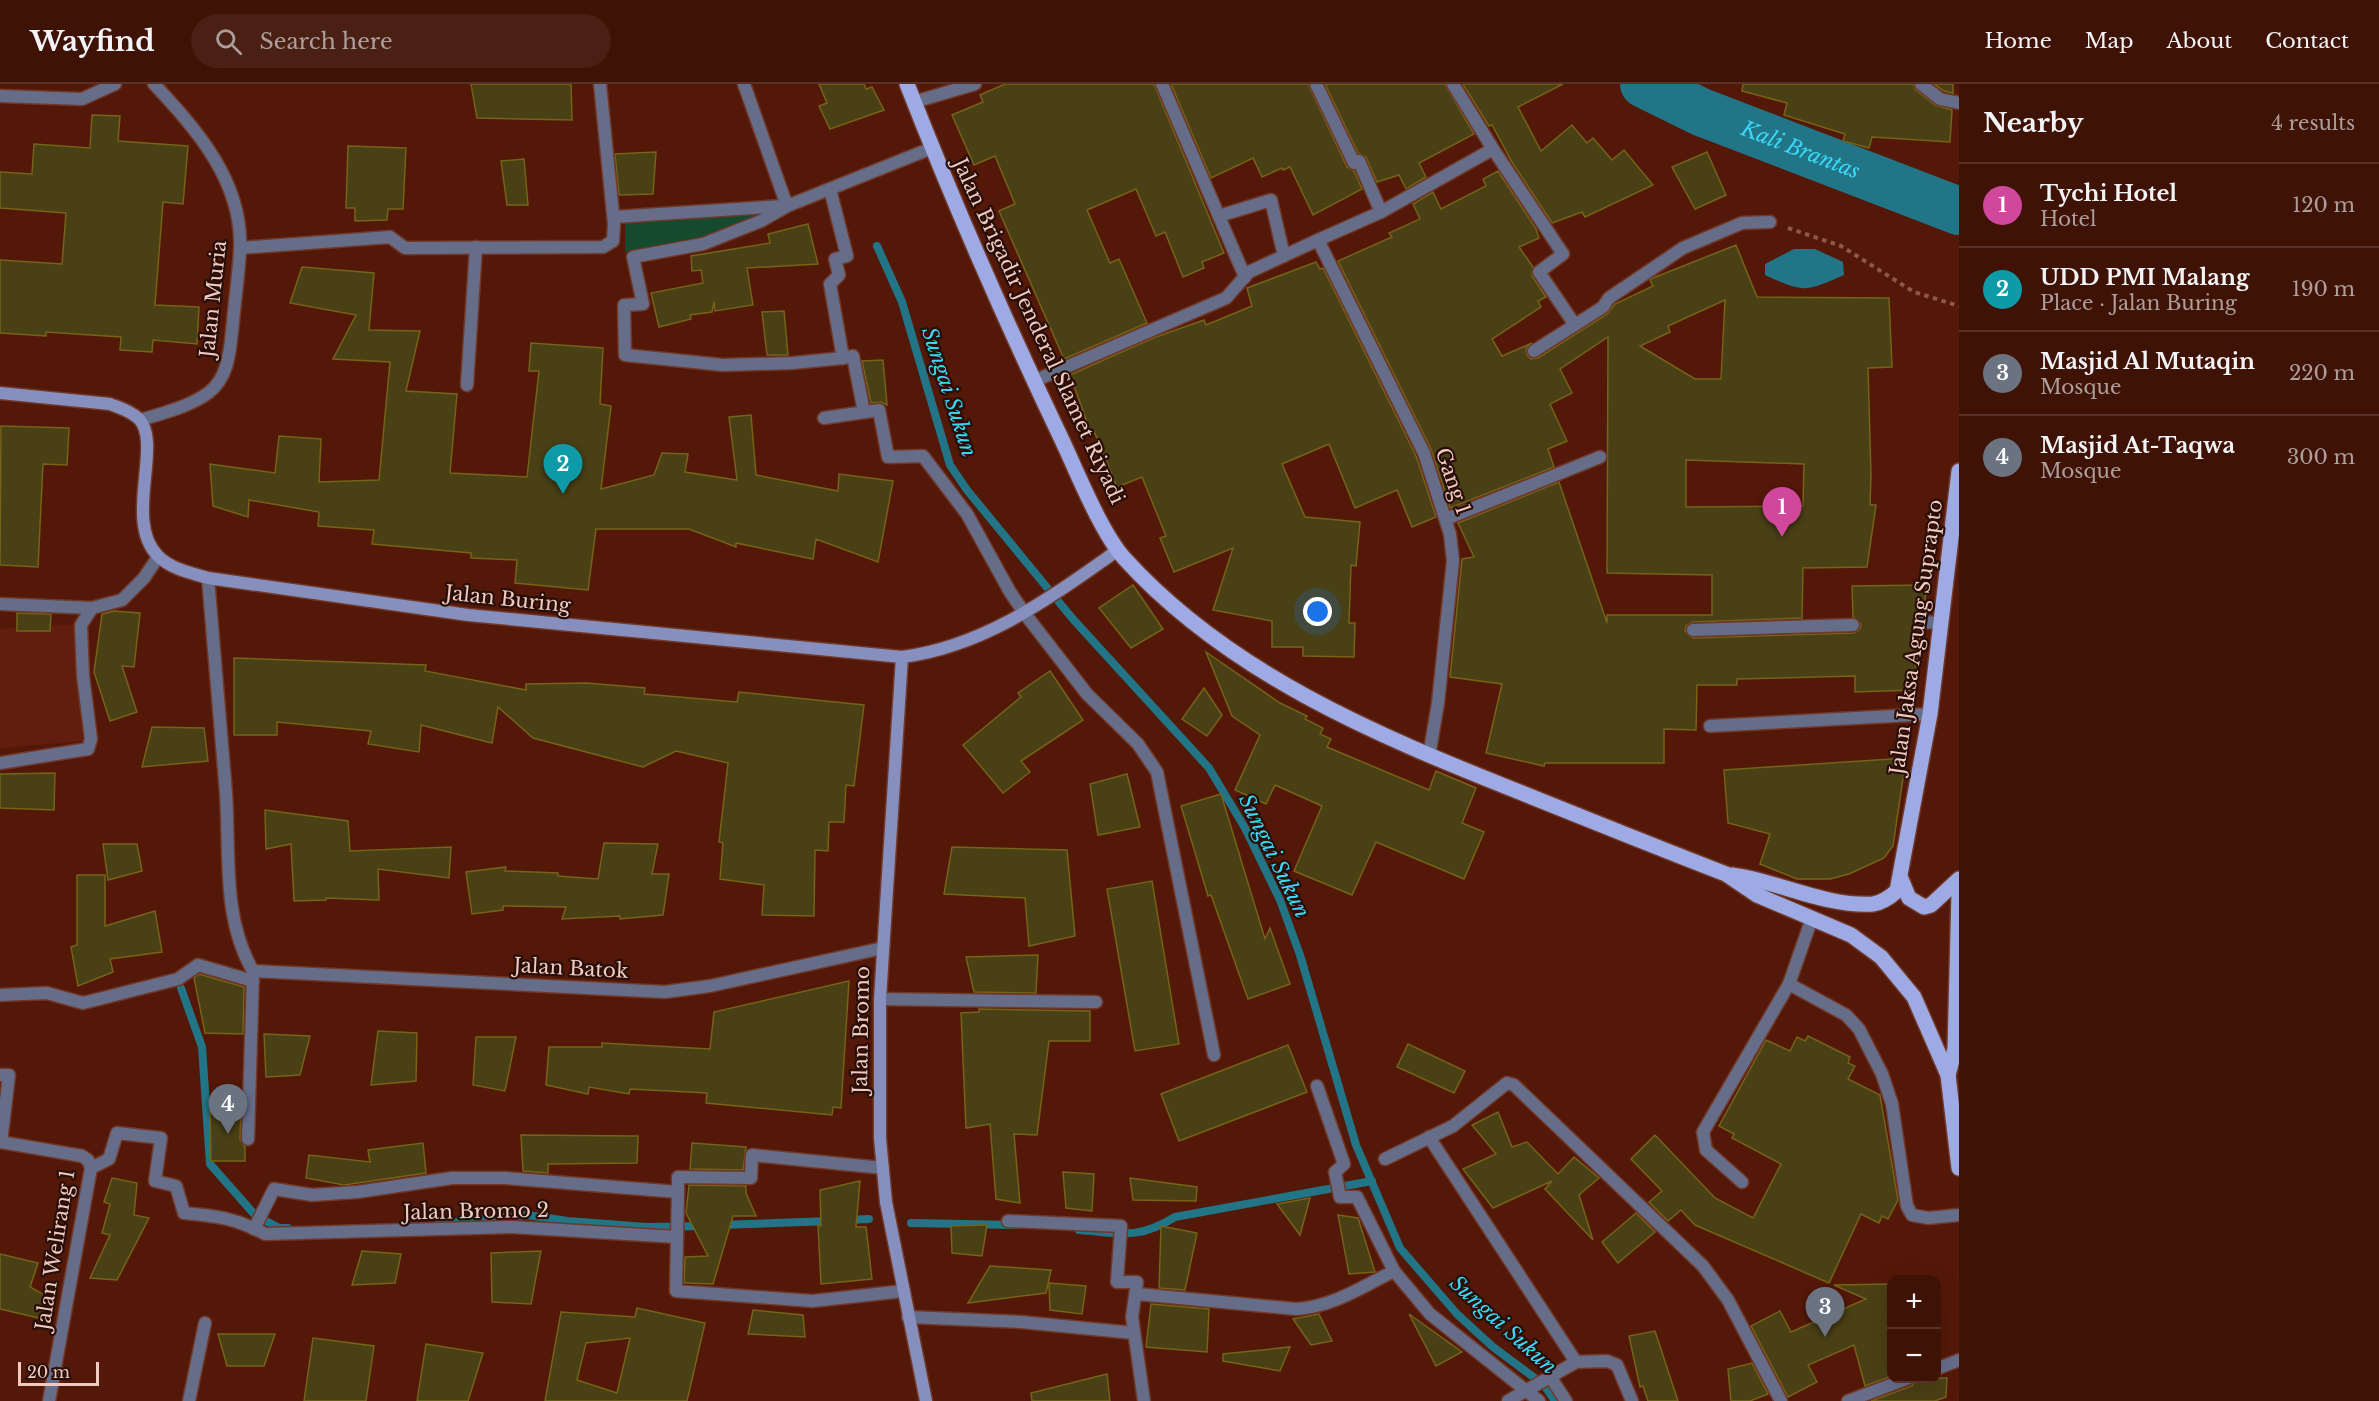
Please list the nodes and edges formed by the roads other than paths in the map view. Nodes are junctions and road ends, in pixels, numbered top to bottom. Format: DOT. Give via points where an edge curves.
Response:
graph roads {
  1 [pos="115,84"];
  2 [pos="154,84"];
  3 [pos="600,84"];
  4 [pos="744,84"];
  5 [pos="907,84"];
  6 [pos="975,84"];
  7 [pos="1162,84"];
  8 [pos="1316,84"];
  9 [pos="1453,84"];
  10 [pos="1921,84"];
  11 [pos="0,96"];
  12 [pos="914,102"];
  13 [pos="1959,103"];
  14 [pos="932,148"];
  15 [pos="1493,149"];
  16 [pos="830,189"];
  17 [pos="788,206"];
  18 [pos="1381,212"];
  19 [pos="1219,216"];
  20 [pos="614,217"];
  21 [pos="1770,222"];
  22 [pos="1318,240"];
  23 [pos="476,247"];
  24 [pos="240,248"];
  25 [pos="1284,256"];
  26 [pos="1245,277"];
  27 [pos="1575,325"];
  28 [pos="1534,351"];
  29 [pos="843,358"];
  30 [pos="1034,381"];
  31 [pos="466,385"];
  32 [pos="0,393"];
  33 [pos="864,412"];
  34 [pos="824,417"];
  35 [pos="141,420"];
  36 [pos="1600,457"];
  37 [pos="1959,471"];
  38 [pos="1446,519"];
  39 [pos="1118,549"];
  40 [pos="158,557"];
  41 [pos="208,578"];
  42 [pos="0,604"];
  43 [pos="92,609"];
  44 [pos="1024,614"];
  45 [pos="1922,622"];
  46 [pos="1942,623"];
  47 [pos="1853,624"];
  48 [pos="1693,630"];
  49 [pos="902,657"];
  50 [pos="1930,714"];
  51 [pos="1710,726"];
  52 [pos="1429,756"];
  53 [pos="0,763"];
  54 [pos="1726,874"];
  55 [pos="1901,879"];
  56 [pos="1959,879"];
  57 [pos="1959,892"];
  58 [pos="1812,918"];
  59 [pos="883,948"];
  60 [pos="253,976"];
  61 [pos="1789,984"];
  62 [pos="0,995"];
  63 [pos="880,999"];
  64 [pos="1096,1002"];
  65 [pos="1957,1049"];
  66 [pos="1214,1055"];
  67 [pos="0,1074"];
  68 [pos="1948,1075"];
  69 [pos="1317,1086"];
  70 [pos="1429,1137"];
  71 [pos="248,1140"];
  72 [pos="0,1142"];
  73 [pos="1958,1149"];
  74 [pos="1385,1159"];
  75 [pos="91,1168"];
  76 [pos="883,1168"];
  77 [pos="1959,1168"];
  78 [pos="1742,1182"];
  79 [pos="678,1192"];
  80 [pos="1959,1215"];
  81 [pos="1008,1221"];
  82 [pos="255,1228"];
  83 [pos="677,1236"];
  84 [pos="1394,1271"];
  85 [pos="904,1291"];
  86 [pos="1137,1293"];
  87 [pos="908,1317"];
  88 [pos="205,1323"];
  89 [pos="1134,1333"];
  90 [pos="1959,1360"];
  91 [pos="1576,1362"];
  92 [pos="1941,1367"];
  93 [pos="1551,1378"];
  94 [pos="1897,1383"];
  95 [pos="1528,1390"];
  96 [pos="49,1401"];
  97 [pos="189,1401"];
  98 [pos="926,1401"];
  99 [pos="1144,1401"];
  100 [pos="1508,1401"];
  101 [pos="1539,1401"];
  102 [pos="1566,1401"];
  103 [pos="1632,1401"];
  104 [pos="1781,1401"];
  105 [pos="1848,1401"];
  1 -- 11 [label="street" via="82,99"];
  2 -- 24 [label="street, Jalan Muria" via="224,173 237,213"];
  3 -- 20 [label="street"];
  4 -- 17 [label="street"];
  5 -- 12 [label="main road, Jalan Brigadir Jenderal Slamet Riyadi"];
  6 -- 12 [label="street"];
  7 -- 19 [label="street"];
  8 -- 18 [label="street" via="1354,163 1359,161"];
  9 -- 15 [label="street"];
  10 -- 13 [label="street" via="1940,99"];
  12 -- 14 [label="main road, Jalan Brigadir Jenderal Slamet Riyadi"];
  14 -- 16 [label="street"];
  14 -- 30 [label="main road, Jalan Brigadir Jenderal Slamet Riyadi"];
  15 -- 18 [label="street"];
  15 -- 27 [label="street" via="1563,254 1539,272"];
  16 -- 17 [label="street"];
  16 -- 29 [label="street" via="847,256 835,259 838,275 831,284"];
  17 -- 20 [label="street"];
  17 -- 29 [label="street" via="703,244 633,257 643,304 624,305 625,355 723,365"];
  18 -- 22 [label="street"];
  19 -- 25 [label="street" via="1272,200"];
  19 -- 26 [label="street"];
  20 -- 23 [label="street" via="613,241 603,248"];
  21 -- 27 [label="street" via="1742,223 1683,248"];
  22 -- 25 [label="street"];
  22 -- 38 [label="street, Gang 1" via="1424,453"];
  23 -- 24 [label="street" via="405,248 390,237"];
  23 -- 31 [label="street"];
  24 -- 35 [label="street, Jalan Muria" via="230,351 223,377 208,393"];
  25 -- 26 [label="street"];
  26 -- 30 [label="street" via="1226,298"];
  27 -- 28 [label="street"];
  29 -- 33 [label="street" via="853,356"];
  30 -- 39 [label="main road, Jalan Brigadir Jenderal Slamet Riyadi"];
  32 -- 35 [label="street" via="110,404"];
  33 -- 34 [label="street"];
  33 -- 44 [label="street" via="879,410 888,457 923,456 967,514"];
  35 -- 40 [label="street" via="146,442 142,518 147,543"];
  36 -- 38 [label="street"];
  37 -- 46 [label="main road, Jalan Jaksa Agung Suprapto"];
  38 -- 52 [label="street, Gang 1" via="1453,561"];
  39 -- 44 [label="street, Jalan Buring"];
  39 -- 52 [label="main road, Jalan Brigadir Jenderal Slamet Riyadi" via="1192,620 1236,652 1298,693"];
  40 -- 41 [label="street, Jalan Buring" via="171,566"];
  40 -- 43 [label="street" via="122,600"];
  41 -- 49 [label="street, Jalan Buring" via="468,615"];
  41 -- 60 [label="street" via="231,911 240,950"];
  42 -- 43 [label="street"];
  43 -- 53 [label="street" via="81,625 91,744 83,751"];
  44 -- 49 [label="street, Jalan Buring" via="967,642"];
  44 -- 66 [label="street" via="1087,693 1138,744 1157,772"];
  45 -- 46 [label="street"];
  46 -- 50 [label="main road, Jalan Jaksa Agung Suprapto"];
  47 -- 48 [label="street"];
  49 -- 59 [label="street, Jalan Bromo"];
  50 -- 51 [label="street"];
  50 -- 55 [label="main road, Jalan Jaksa Agung Suprapto"];
  52 -- 54 [label="main road, Jalan Brigadir Jenderal Slamet Riyadi"];
  54 -- 55 [label="main road, Jalan Brigadir Jenderal Slamet Riyadi" via="1756,878 1818,897 1875,904 1897,891"];
  54 -- 58 [label="main road, Jalan Brigadir Jenderal Slamet Riyadi" via="1757,895"];
  55 -- 56 [label="main road" via="1909,898 1924,907"];
  57 -- 65 [label="main road"];
  58 -- 61 [label="street"];
  58 -- 68 [label="main road, Jalan Brigadir Jenderal Slamet Riyadi" via="1851,936 1881,957 1914,998"];
  59 -- 60 [label="street, Jalan Batok" via="710,986 665,992"];
  59 -- 63 [label="street, Jalan Bromo"];
  60 -- 62 [label="street, Jalan Batok" via="198,965 178,979 82,1003 47,993"];
  60 -- 71 [label="street"];
  61 -- 78 [label="street" via="1703,1132 1706,1150"];
  61 -- 80 [label="street" via="1846,1015 1859,1029 1892,1104 1907,1206 1912,1215"];
  63 -- 64 [label="street"];
  63 -- 76 [label="street, Jalan Bromo" via="878,1093"];
  65 -- 68 [label="main road"];
  67 -- 72 [label="street" via="9,1076"];
  68 -- 73 [label="main road"];
  69 -- 84 [label="street" via="1344,1164 1335,1172 1340,1197 1358,1197"];
  70 -- 74 [label="street"];
  70 -- 91 [label="street"];
  70 -- 104 [label="street" via="1453,1126 1507,1083 1514,1085 1703,1266 1728,1300"];
  72 -- 75 [label="street, Jalan Welirang 1" via="82,1156"];
  73 -- 77 [label="main road"];
  75 -- 82 [label="street, Jalan Bromo 2" via="110,1159 117,1133 161,1138 155,1181 176,1186 184,1213 225,1217"];
  75 -- 96 [label="street, Jalan Welirang 1"];
  76 -- 79 [label="street" via="752,1155 750,1178 678,1177"];
  76 -- 85 [label="street, Jalan Bromo"];
  79 -- 82 [label="street" via="506,1178 453,1178 324,1194 274,1189"];
  79 -- 83 [label="street"];
  81 -- 86 [label="street" via="1121,1226 1116,1282 1137,1282"];
  82 -- 83 [label="street, Jalan Bromo 2" via="265,1234 512,1227"];
  83 -- 85 [label="street" via="676,1291 812,1301"];
  84 -- 86 [label="street" via="1329,1304 1303,1309"];
  84 -- 95 [label="street" via="1430,1314"];
  85 -- 87 [label="street, Jalan Bromo"];
  86 -- 89 [label="street" via="1132,1317"];
  87 -- 89 [label="street"];
  87 -- 98 [label="street, Jalan Bromo"];
  88 -- 97 [label="street"];
  89 -- 99 [label="street"];
  90 -- 92 [label="street"];
  91 -- 93 [label="street"];
  91 -- 103 [label="street" via="1607,1360 1617,1365"];
  93 -- 95 [label="street"];
  93 -- 102 [label="street"];
  94 -- 105 [label="street"];
  95 -- 100 [label="street"];
  95 -- 101 [label="street"];
}
